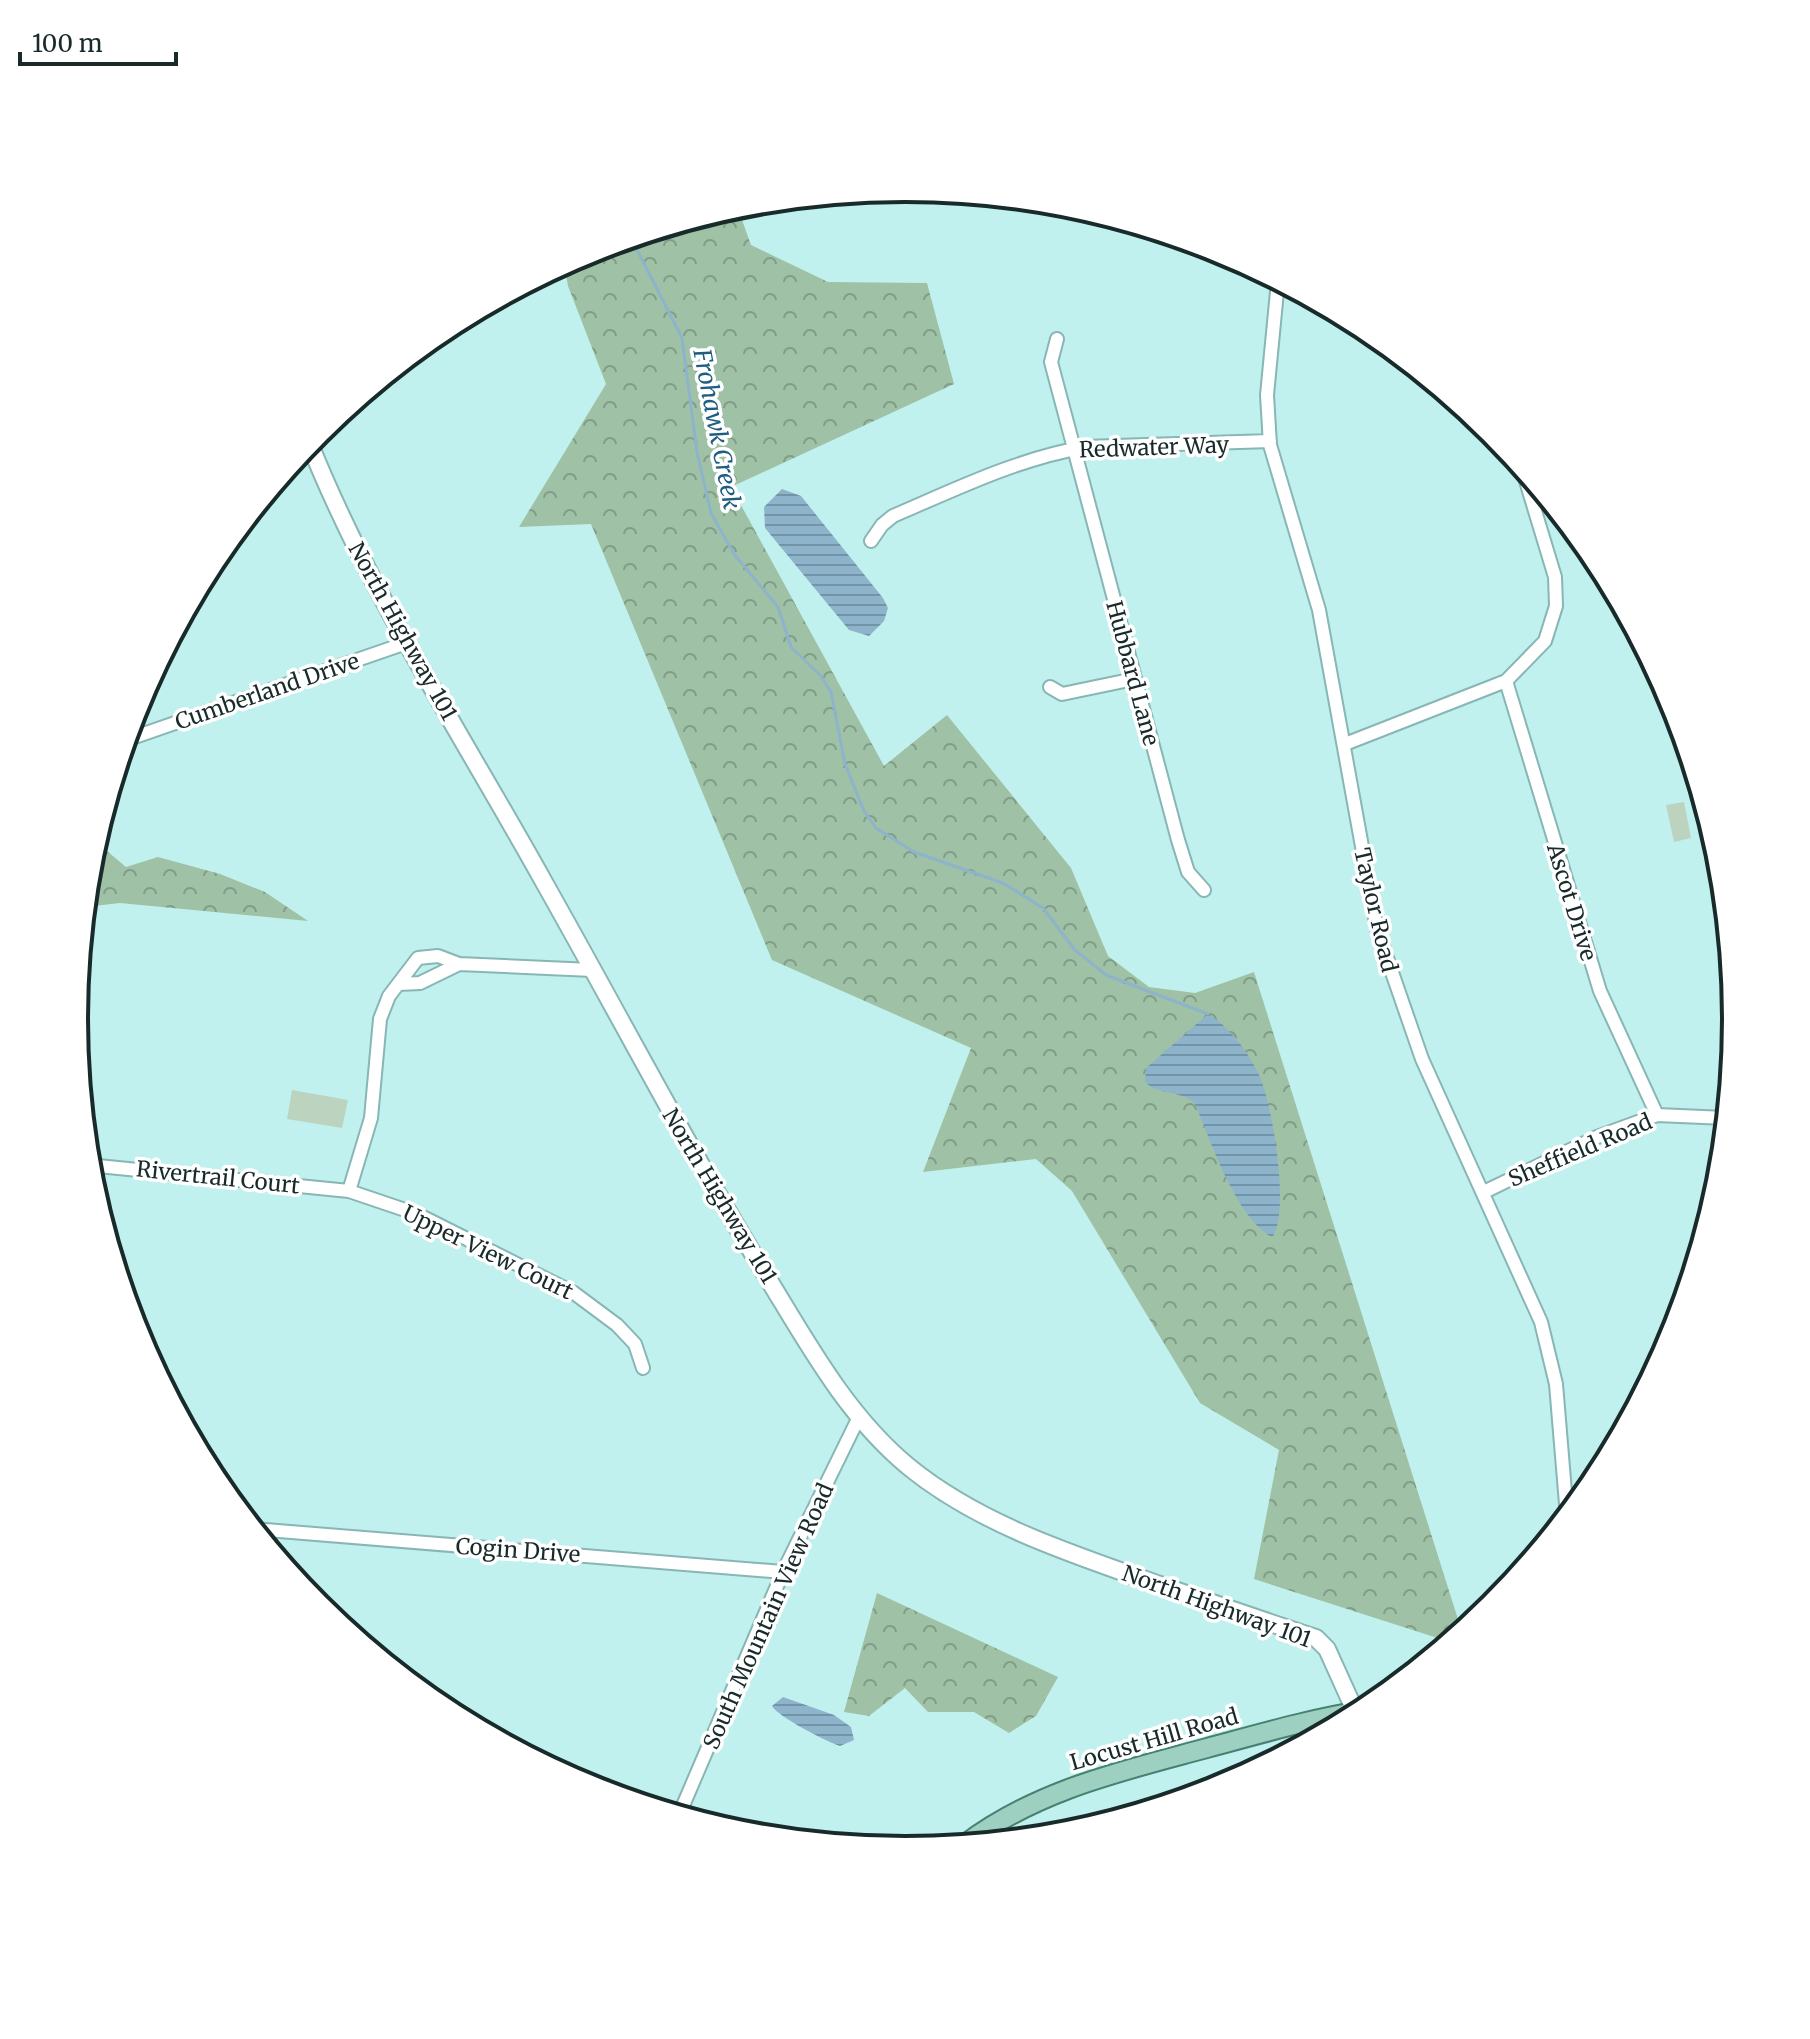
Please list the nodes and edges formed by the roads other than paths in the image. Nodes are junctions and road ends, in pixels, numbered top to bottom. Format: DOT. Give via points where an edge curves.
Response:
graph roads {
  1 [pos="1277,293"];
  2 [pos="1057,339"];
  3 [pos="1270,441"];
  4 [pos="1073,450"];
  5 [pos="311,460"];
  6 [pos="1530,494"];
  7 [pos="871,541"];
  8 [pos="409,642"];
  9 [pos="1134,679"];
  10 [pos="1506,681"];
  11 [pos="1050,687"];
  12 [pos="139,735"];
  13 [pos="1345,744"];
  14 [pos="1204,890"];
  15 [pos="459,964"];
  16 [pos="592,970"];
  17 [pos="399,984"];
  18 [pos="1657,1115"];
  19 [pos="1716,1118"];
  20 [pos="102,1166"];
  21 [pos="349,1191"];
  22 [pos="1484,1192"];
  23 [pos="643,1368"];
  24 [pos="859,1417"];
  25 [pos="1566,1499"];
  26 [pos="268,1530"];
  27 [pos="783,1572"];
  28 [pos="1357,1700"];
  29 [pos="1327,1718"];
  30 [pos="683,1806"];
  31 [pos="982,1833"];
  1 -- 3 [label="street, Taylor Road" via="1267,395"];
  2 -- 4 [label="street, Hubbard Lane" via="1051,362"];
  3 -- 4 [label="street, Redwater Way"];
  3 -- 13 [label="street, Taylor Road" via="1319,610"];
  4 -- 7 [label="street, Redwater Way" via="1008,467 893,516"];
  4 -- 9 [label="street, Hubbard Lane"];
  5 -- 8 [label="main road, North Highway 101"];
  6 -- 10 [label="street" via="1555,577 1556,606 1545,641"];
  8 -- 12 [label="street, Cumberland Drive"];
  8 -- 16 [label="main road, North Highway 101"];
  9 -- 11 [label="street" via="1062,694"];
  9 -- 14 [label="street, Hubbard Lane" via="1188,872"];
  10 -- 13 [label="street"];
  10 -- 18 [label="street, Ascot Drive" via="1600,991"];
  13 -- 22 [label="street, Taylor Road" via="1369,894 1388,968 1422,1059"];
  15 -- 16 [label="street"];
  15 -- 17 [label="street" via="420,983"];
  15 -- 17 [label="street" via="438,956 418,958"];
  16 -- 24 [label="main road, North Highway 101" via="702,1170 823,1368"];
  17 -- 21 [label="street" via="380,1019 371,1118"];
  18 -- 19 [label="street, Sheffield Road"];
  18 -- 22 [label="street, Sheffield Road" via="1597,1137"];
  20 -- 21 [label="street, Rivertrail Court"];
  21 -- 23 [label="street, Upper View Court" via="417,1214 574,1293 635,1344"];
  22 -- 25 [label="street, Taylor Road" via="1547,1343 1556,1384"];
  24 -- 27 [label="street, South Mountain View Road"];
  24 -- 28 [label="main road, North Highway 101" via="930,1483 1018,1531 1316,1638"];
  26 -- 27 [label="street, Cogin Drive"];
  27 -- 30 [label="street, South Mountain View Road"];
  29 -- 31 [label="main road, Locust Hill Road" via="1065,1789"];
}
